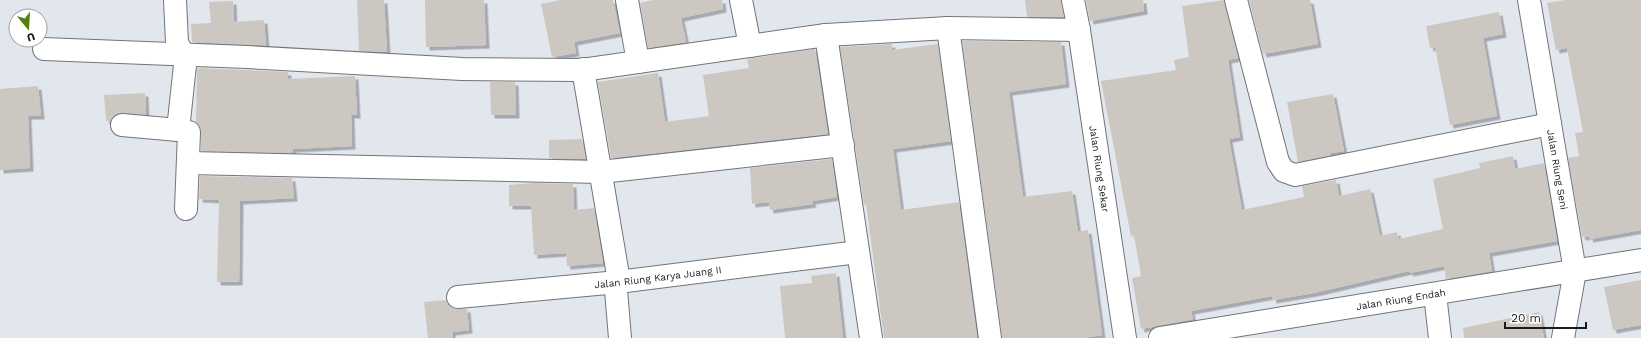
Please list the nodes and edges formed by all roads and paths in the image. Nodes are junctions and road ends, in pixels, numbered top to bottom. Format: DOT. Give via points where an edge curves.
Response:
graph roads {
  1 [pos="175,0"];
  2 [pos="627,0"];
  3 [pos="741,0"];
  4 [pos="1073,0"];
  5 [pos="1236,0"];
  6 [pos="1529,0"];
  7 [pos="948,28"];
  8 [pos="1079,30"];
  9 [pos="826,35"];
  10 [pos="750,46"];
  11 [pos="44,49"];
  12 [pos="184,55"];
  13 [pos="638,62"];
  14 [pos="583,69"];
  15 [pos="1550,124"];
  16 [pos="122,125"];
  17 [pos="178,130"];
  18 [pos="842,145"];
  19 [pos="189,163"];
  20 [pos="601,172"];
  21 [pos="186,209"];
  22 [pos="858,252"];
  23 [pos="1641,260"];
  24 [pos="1575,271"];
  25 [pos="618,282"];
  26 [pos="1435,294"];
  27 [pos="458,297"];
  28 [pos="1261,330"];
  29 [pos="620,338"];
  30 [pos="871,338"];
  31 [pos="990,338"];
  32 [pos="1125,338"];
  33 [pos="1160,338"];
  34 [pos="1440,338"];
  35 [pos="1563,338"];
  1 -- 12 [label="street" via="177,43"];
  2 -- 13 [label="street"];
  3 -- 10 [label="street"];
  4 -- 8 [label="street, Jalan Riung Sekar"];
  5 -- 15 [label="street" via="1278,162 1284,171 1295,174"];
  6 -- 15 [label="street, Jalan Riung Seni"];
  7 -- 8 [label="street"];
  7 -- 9 [label="street"];
  7 -- 31 [label="street"];
  8 -- 32 [label="street, Jalan Riung Sekar"];
  9 -- 10 [label="street"];
  9 -- 18 [label="street"];
  10 -- 13 [label="street"];
  11 -- 12 [label="street"];
  12 -- 14 [label="street" via="462,69"];
  12 -- 17 [label="street"];
  13 -- 14 [label="street"];
  14 -- 20 [label="street"];
  15 -- 24 [label="street, Jalan Riung Seni"];
  16 -- 17 [label="street"];
  17 -- 19 [label="street" via="189,132"];
  18 -- 20 [label="street"];
  18 -- 22 [label="street"];
  19 -- 20 [label="street"];
  19 -- 21 [label="street"];
  20 -- 25 [label="street"];
  22 -- 25 [label="street, Jalan Riung Karya Juang II"];
  22 -- 30 [label="street"];
  23 -- 24 [label="street, Jalan Riung Endah"];
  24 -- 26 [label="street, Jalan Riung Endah"];
  24 -- 35 [label="street, Jalan Riung Seni"];
  25 -- 27 [label="street, Jalan Riung Karya Juang II"];
  25 -- 29 [label="street" via="616,290"];
  26 -- 28 [label="street, Jalan Riung Endah"];
  26 -- 34 [label="street"];
  28 -- 33 [label="street, Jalan Riung Endah"];
}
